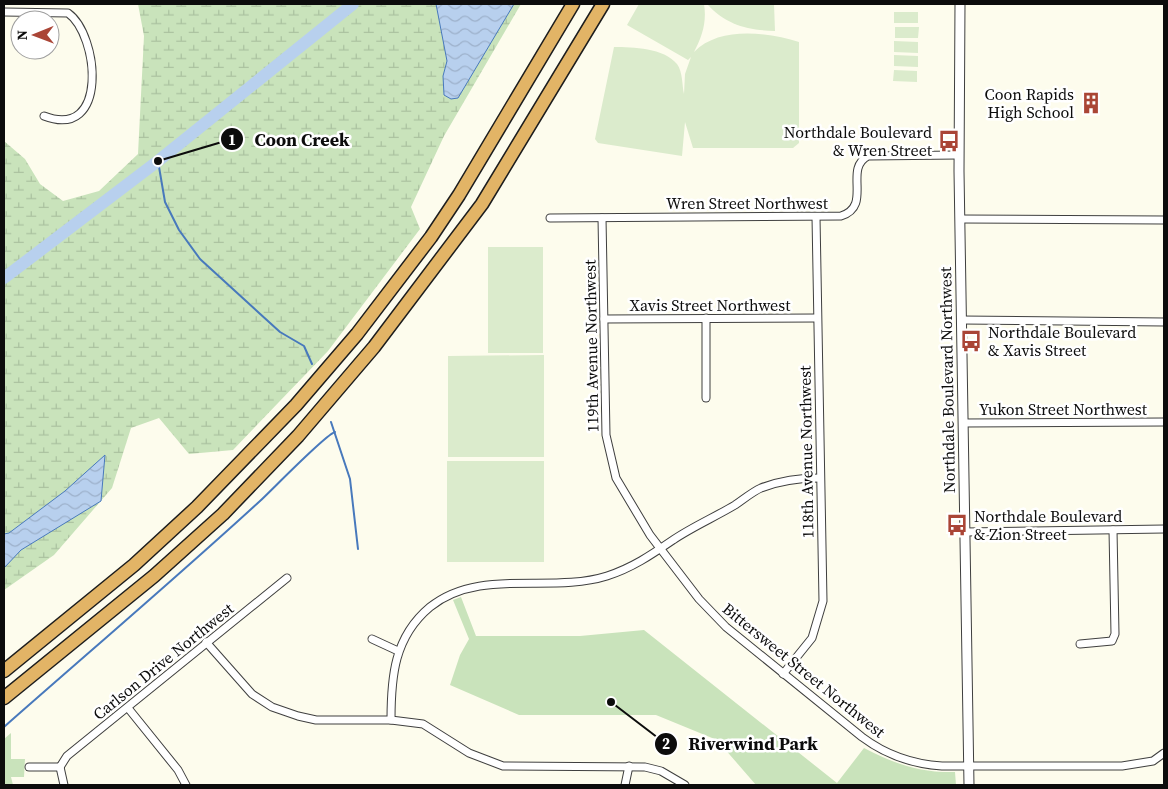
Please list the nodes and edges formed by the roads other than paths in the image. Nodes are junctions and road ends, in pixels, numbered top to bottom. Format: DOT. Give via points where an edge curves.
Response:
graph roads {
  1 [pos="573,4"];
  2 [pos="603,4"];
  3 [pos="960,4"];
  4 [pos="4,12"];
  5 [pos="44,116"];
  6 [pos="958,155"];
  7 [pos="816,217"];
  8 [pos="550,218"];
  9 [pos="602,218"];
  10 [pos="960,219"];
  11 [pos="1164,220"];
  12 [pos="706,318"];
  13 [pos="817,318"];
  14 [pos="604,319"];
  15 [pos="961,320"];
  16 [pos="1164,322"];
  17 [pos="706,398"];
  18 [pos="1164,422"];
  19 [pos="963,423"];
  20 [pos="820,478"];
  21 [pos="1164,529"];
  22 [pos="1113,530"];
  23 [pos="964,532"];
  24 [pos="661,549"];
  25 [pos="287,578"];
  26 [pos="372,639"];
  27 [pos="206,642"];
  28 [pos="1080,644"];
  29 [pos="398,651"];
  30 [pos="4,671"];
  31 [pos="783,674"];
  32 [pos="4,698"];
  33 [pos="128,708"];
  34 [pos="391,720"];
  35 [pos="1164,754"];
  36 [pos="629,766"];
  37 [pos="968,766"];
  38 [pos="29,767"];
  39 [pos="60,767"];
  40 [pos="64,785"];
  41 [pos="186,785"];
  42 [pos="625,785"];
  43 [pos="685,785"];
  44 [pos="969,785"];
  1 -- 30 [label="highway" via="431,237 296,405 197,507 134,565"];
  2 -- 32 [label="highway" via="482,204 374,347 298,436 222,514 154,576"];
  3 -- 6 [label="street, Northdale Boulevard Northwest"];
  4 -- 5 [label="street" via="62,12 75,18 82,28 89,54 91,92 86,107 81,114 68,120 56,121"];
  6 -- 7 [label="street, Wren Street Northwest" via="868,156 858,166 857,201 849,214"];
  6 -- 10 [label="street, Northdale Boulevard Northwest"];
  7 -- 9 [label="street, Wren Street Northwest"];
  7 -- 13 [label="street, 118th Avenue Northwest"];
  8 -- 9 [label="street, Wren Street Northwest"];
  9 -- 14 [label="street, 119th Avenue Northwest"];
  10 -- 11 [label="street"];
  10 -- 15 [label="street, Northdale Boulevard Northwest"];
  12 -- 13 [label="street, Xavis Street Northwest"];
  12 -- 14 [label="street, Xavis Street Northwest"];
  12 -- 17 [label="street"];
  13 -- 20 [label="street, 118th Avenue Northwest"];
  14 -- 24 [label="street, 119th Avenue Northwest" via="606,435 616,478"];
  15 -- 16 [label="street"];
  15 -- 19 [label="street, Northdale Boulevard Northwest"];
  18 -- 19 [label="street, Yukon Street Northwest"];
  19 -- 23 [label="street, Northdale Boulevard Northwest"];
  20 -- 24 [label="street" via="801,478 760,488"];
  20 -- 31 [label="street, 118th Avenue Northwest" via="823,601 812,638"];
  21 -- 22 [label="street"];
  22 -- 23 [label="street"];
  22 -- 28 [label="street" via="1114,634 1112,640"];
  23 -- 37 [label="street, Northdale Boulevard Northwest"];
  24 -- 29 [label="street" via="633,566 589,581 486,585 456,592 423,614 407,633"];
  24 -- 31 [label="street, Bittersweet Street Northwest" via="699,599 726,627"];
  25 -- 27 [label="street, Carlson Drive Northwest"];
  26 -- 29 [label="street"];
  27 -- 33 [label="street, Carlson Drive Northwest"];
  27 -- 34 [label="street" via="252,694 284,712 316,720"];
  29 -- 34 [label="street" via="392,676"];
  31 -- 37 [label="street, Bittersweet Street Northwest" via="878,748 915,763"];
  33 -- 39 [label="street, Carlson Drive Northwest" via="67,756"];
  33 -- 41 [label="street" via="178,770"];
  34 -- 36 [label="street" via="423,724 469,753 503,766"];
  35 -- 37 [label="street, Bittersweet Street Northwest" via="1154,761 1122,766"];
  36 -- 42 [label="street"];
  36 -- 43 [label="street" via="661,771"];
  37 -- 44 [label="street, Northdale Boulevard Northwest"];
  38 -- 39 [label="street"];
  39 -- 40 [label="street"];
}
